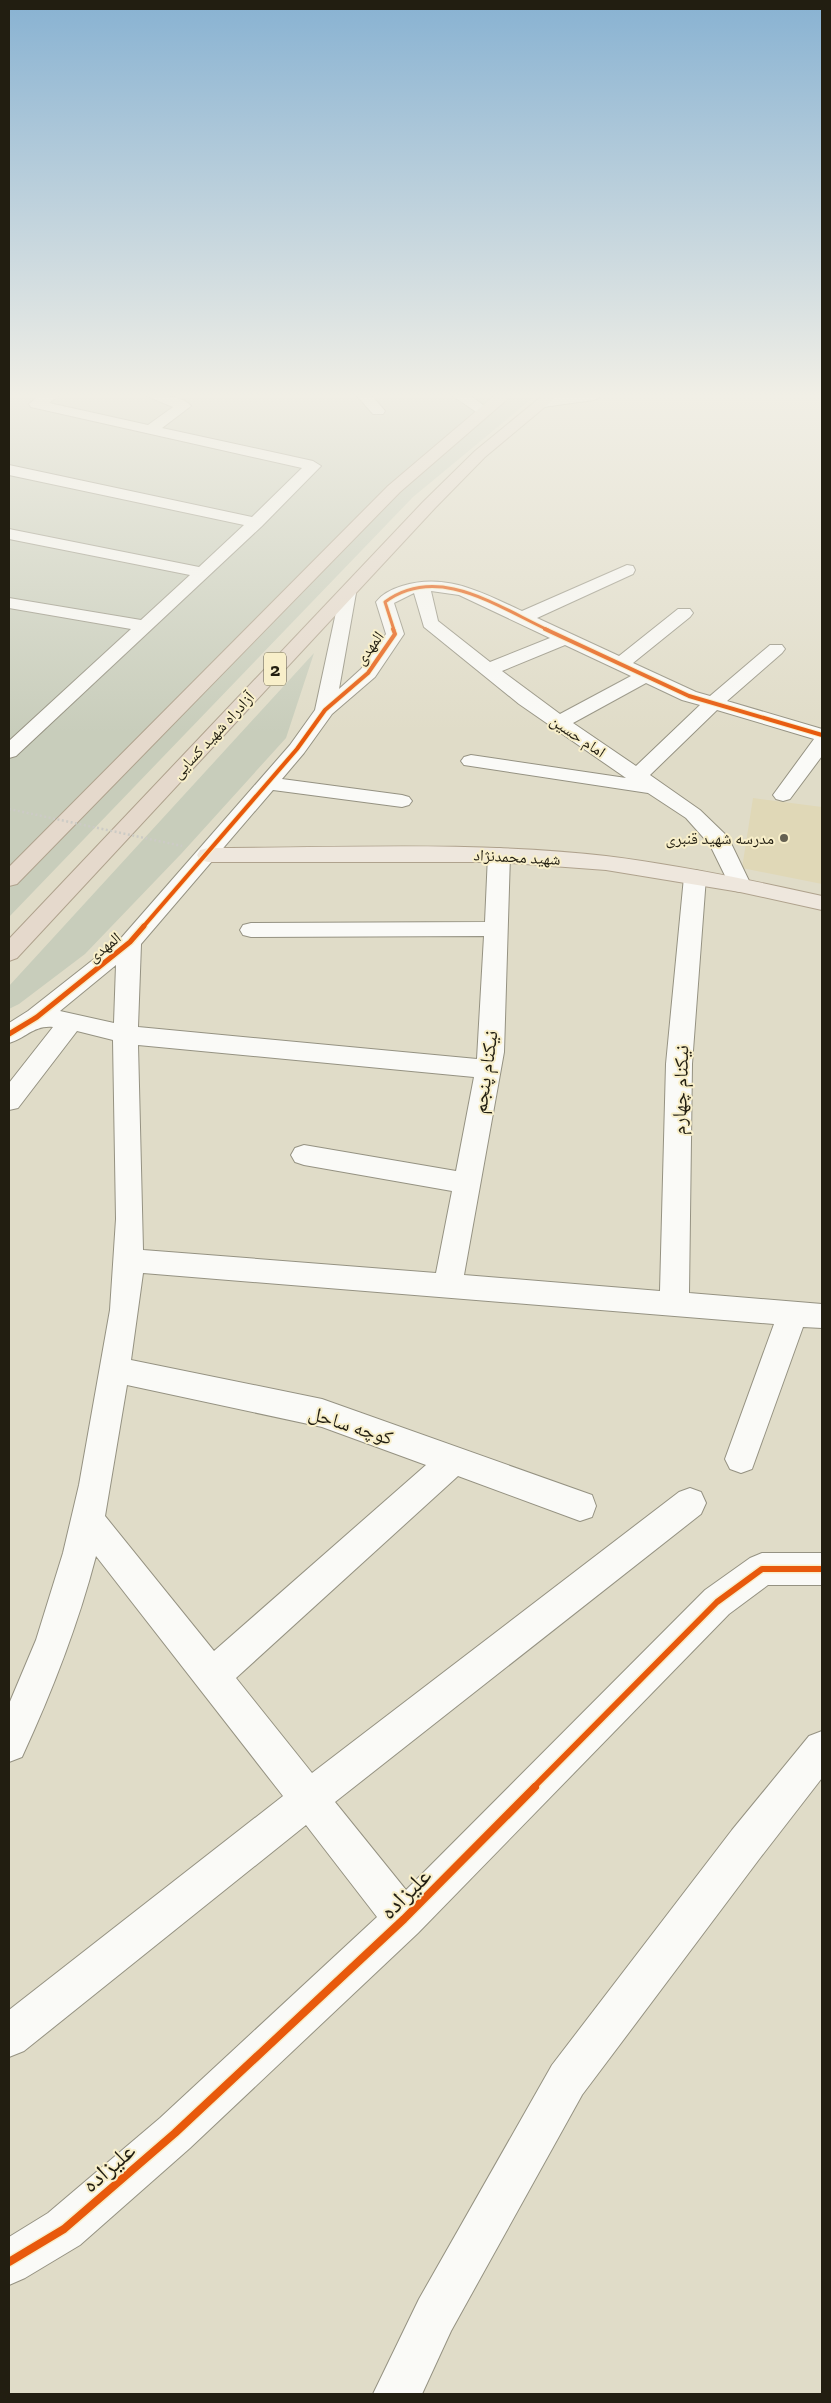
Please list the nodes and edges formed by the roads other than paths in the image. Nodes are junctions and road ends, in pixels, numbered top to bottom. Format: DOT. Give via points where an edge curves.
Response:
graph roads {
  1 [pos="190,508"];
  2 [pos="270,508"];
  3 [pos="375,508"];
  4 [pos="428,508"];
  5 [pos="256,522"];
  6 [pos="9,534"];
  7 [pos="626,570"];
  8 [pos="201,572"];
  9 [pos="421,586"];
  10 [pos="347,593"];
  11 [pos="9,602"];
  12 [pos="684,613"];
  13 [pos="522,618"];
  14 [pos="143,626"];
  15 [pos="565,638"];
  16 [pos="776,649"];
  17 [pos="620,664"];
  18 [pos="488,670"];
  19 [pos="645,676"];
  20 [pos="714,704"];
  21 [pos="325,710"];
  22 [pos="559,723"];
  23 [pos="18,733"];
  24 [pos="822,735"];
  25 [pos="822,742"];
  26 [pos="9,752"];
  27 [pos="471,761"];
  28 [pos="638,776"];
  29 [pos="268,784"];
  30 [pos="655,788"];
  31 [pos="783,795"];
  32 [pos="402,801"];
  33 [pos="208,855"];
  34 [pos="499,855"];
  35 [pos="695,877"];
  36 [pos="9,879"];
  37 [pos="740,885"];
  38 [pos="822,903"];
  39 [pos="496,929"];
  40 [pos="252,930"];
  41 [pos="130,942"];
  42 [pos="9,953"];
  43 [pos="37,1017"];
  44 [pos="71,1021"];
  45 [pos="9,1034"];
  46 [pos="126,1035"];
  47 [pos="488,1069"];
  48 [pos="9,1101"];
  49 [pos="304,1156"];
  50 [pos="467,1183"];
  51 [pos="129,1260"];
  52 [pos="448,1286"];
  53 [pos="674,1304"];
  54 [pos="793,1313"];
  55 [pos="822,1316"];
  56 [pos="114,1369"];
  57 [pos="741,1459"];
  58 [pos="454,1460"];
  59 [pos="690,1503"];
  60 [pos="580,1506"];
  61 [pos="87,1519"];
  62 [pos="822,1569"];
  63 [pos="212,1676"];
  64 [pos="9,1744"];
  65 [pos="822,1749"];
  66 [pos="309,1799"];
  67 [pos="404,1919"];
  68 [pos="9,2036"];
  69 [pos="9,2262"];
  70 [pos="397,2394"];
  1 -- 5 [label="street"];
  2 -- 5 [label="street"];
  3 -- 36 [label="highway, 2"];
  4 -- 10 [label="highway, آزادراه شهید کسایی / 2"];
  5 -- 8 [label="street"];
  6 -- 8 [label="street"];
  7 -- 13 [label="street"];
  8 -- 14 [label="street"];
  9 -- 13 [label="street, المهدی" via="445,585 465,591"];
  9 -- 18 [label="street, امام حسین" via="430,623"];
  9 -- 21 [label="street, المهدی" via="396,592 385,602 395,634 368,673"];
  10 -- 21 [label="street"];
  10 -- 42 [label="highway, آزادراه شهید کسایی / 2"];
  11 -- 14 [label="street"];
  12 -- 17 [label="street"];
  13 -- 15 [label="street, المهدی"];
  14 -- 23 [label="street"];
  15 -- 17 [label="street, المهدی"];
  15 -- 18 [label="street"];
  16 -- 20 [label="street"];
  17 -- 19 [label="street, المهدی"];
  18 -- 22 [label="street, امام حسین"];
  19 -- 20 [label="street, المهدی"];
  19 -- 22 [label="street"];
  20 -- 24 [label="street, المهدی"];
  20 -- 28 [label="street"];
  21 -- 29 [label="street, المهدی"];
  22 -- 28 [label="street, امام حسین"];
  23 -- 26 [label="street"];
  25 -- 31 [label="street"];
  27 -- 30 [label="street"];
  28 -- 30 [label="street, امام حسین"];
  29 -- 32 [label="street"];
  29 -- 33 [label="street, المهدی"];
  30 -- 37 [label="street, امام حسین" via="693,814 720,842"];
  33 -- 34 [label="main road, شهید محمدنژاد"];
  33 -- 41 [label="street, المهدی"];
  34 -- 35 [label="main road, شهید محمدنژاد" via="606,862"];
  34 -- 39 [label="street, نیکنام پنجم"];
  35 -- 37 [label="main road, شهید محمدنژاد"];
  35 -- 53 [label="street, نیکنام چهارم" via="679,1064"];
  37 -- 38 [label="main road, شهید محمدنژاد"];
  39 -- 40 [label="street"];
  39 -- 47 [label="street, نیکنام پنجم"];
  41 -- 43 [label="street, المهدی"];
  41 -- 46 [label="street"];
  43 -- 44 [label="street"];
  43 -- 45 [label="street, المهدی"];
  44 -- 46 [label="street"];
  44 -- 48 [label="street"];
  46 -- 47 [label="street"];
  46 -- 51 [label="street"];
  47 -- 50 [label="street, نیکنام پنجم"];
  49 -- 50 [label="street"];
  50 -- 52 [label="street, نیکنام پنجم"];
  51 -- 52 [label="street"];
  51 -- 56 [label="street"];
  52 -- 53 [label="street"];
  53 -- 54 [label="street"];
  54 -- 55 [label="street"];
  54 -- 57 [label="street"];
  56 -- 58 [label="street, کوچه ساحل" via="322,1413"];
  56 -- 61 [label="street"];
  58 -- 60 [label="street, کوچه ساحل"];
  58 -- 63 [label="street"];
  59 -- 66 [label="street"];
  61 -- 63 [label="street"];
  61 -- 64 [label="street" via="74,1575 34,1692"];
  62 -- 67 [label="street, علیزاده" via="762,1569 717,1602"];
  63 -- 66 [label="street"];
  65 -- 70 [label="street" via="567,2080 435,2315"];
  66 -- 67 [label="street"];
  66 -- 68 [label="street"];
  67 -- 69 [label="street, علیزاده" via="175,2133 64,2229"];
}
